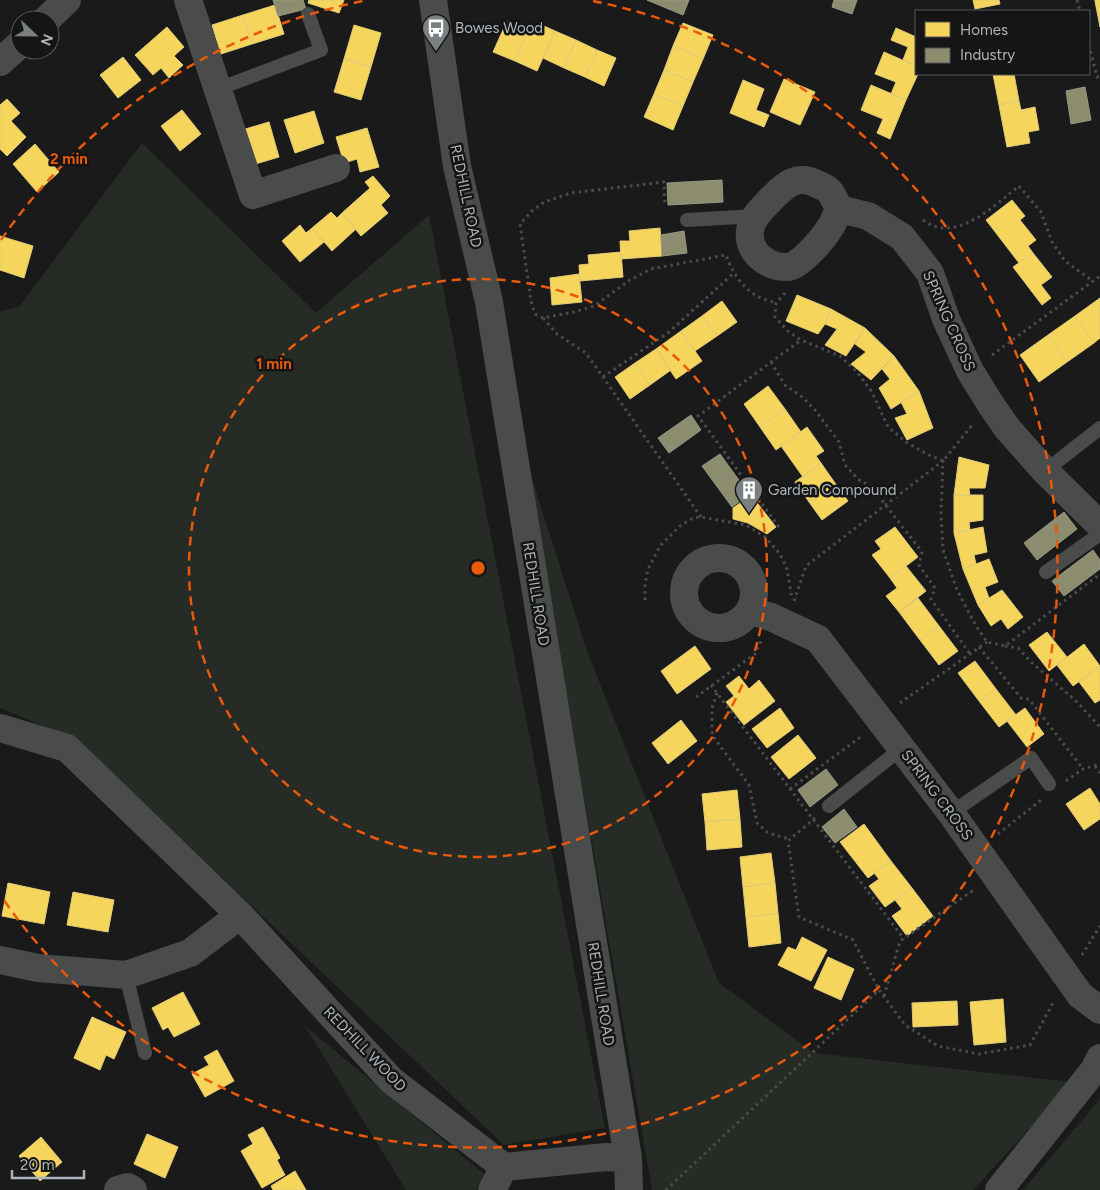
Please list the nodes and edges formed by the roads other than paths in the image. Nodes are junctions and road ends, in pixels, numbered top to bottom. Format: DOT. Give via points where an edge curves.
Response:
graph roads {
  1 [pos="67,0"];
  2 [pos="188,0"];
  3 [pos="434,0"];
  4 [pos="56,10"];
  5 [pos="308,14"];
  6 [pos="218,89"];
  7 [pos="336,168"];
  8 [pos="839,209"];
  9 [pos="756,216"];
  10 [pos="687,220"];
  11 [pos="1100,428"];
  12 [pos="1045,471"];
  13 [pos="1100,525"];
  14 [pos="1100,534"];
  15 [pos="1046,572"];
  16 [pos="761,614"];
  17 [pos="0,728"];
  18 [pos="902,748"];
  19 [pos="1054,785"];
  20 [pos="829,806"];
  21 [pos="951,813"];
  22 [pos="240,915"];
  23 [pos="0,960"];
  24 [pos="126,975"];
  25 [pos="1100,1010"];
  26 [pos="145,1053"];
  27 [pos="1100,1058"];
  28 [pos="628,1158"];
  29 [pos="498,1179"];
  30 [pos="118,1190"];
  31 [pos="133,1190"];
  32 [pos="629,1190"];
  33 [pos="999,1190"];
  1 -- 4 [label="street"];
  2 -- 6 [label="street"];
  3 -- 28 [label="street, REDHILL ROAD" via="457,166 489,302"];
  5 -- 6 [label="lane" via="321,50"];
  6 -- 7 [label="street" via="253,195"];
  8 -- 9 [label="street" via="829,190 801,178 777,193"];
  8 -- 9 [label="street" via="831,228 820,242 792,267 780,268 756,255 750,228"];
  8 -- 12 [label="street, SPRING CROSS" via="868,216 902,237 930,273 946,319 970,371 1007,428"];
  9 -- 10 [label="lane"];
  11 -- 12 [label="lane"];
  12 -- 13 [label="street, SPRING CROSS"];
  14 -- 15 [label="lane"];
  16 -- 18 [label="street, SPRING CROSS" via="818,639"];
  17 -- 22 [label="street, REDHILL WOOD" via="67,748"];
  18 -- 20 [label="lane"];
  18 -- 21 [label="street, SPRING CROSS"];
  19 -- 21 [label="lane" via="1031,758"];
  21 -- 25 [label="street, SPRING CROSS" via="1080,995"];
  22 -- 24 [label="street" via="190,954"];
  22 -- 29 [label="street, REDHILL WOOD" via="390,1080"];
  23 -- 24 [label="street" via="38,968"];
  24 -- 26 [label="lane"];
  27 -- 33 [label="street" via="1094,1070"];
  28 -- 29 [label="street, REDHILL WOOD" via="606,1157"];
  28 -- 32 [label="street, REDHILL ROAD"];
  30 -- 31 [label="street" via="128,1187"];
}
